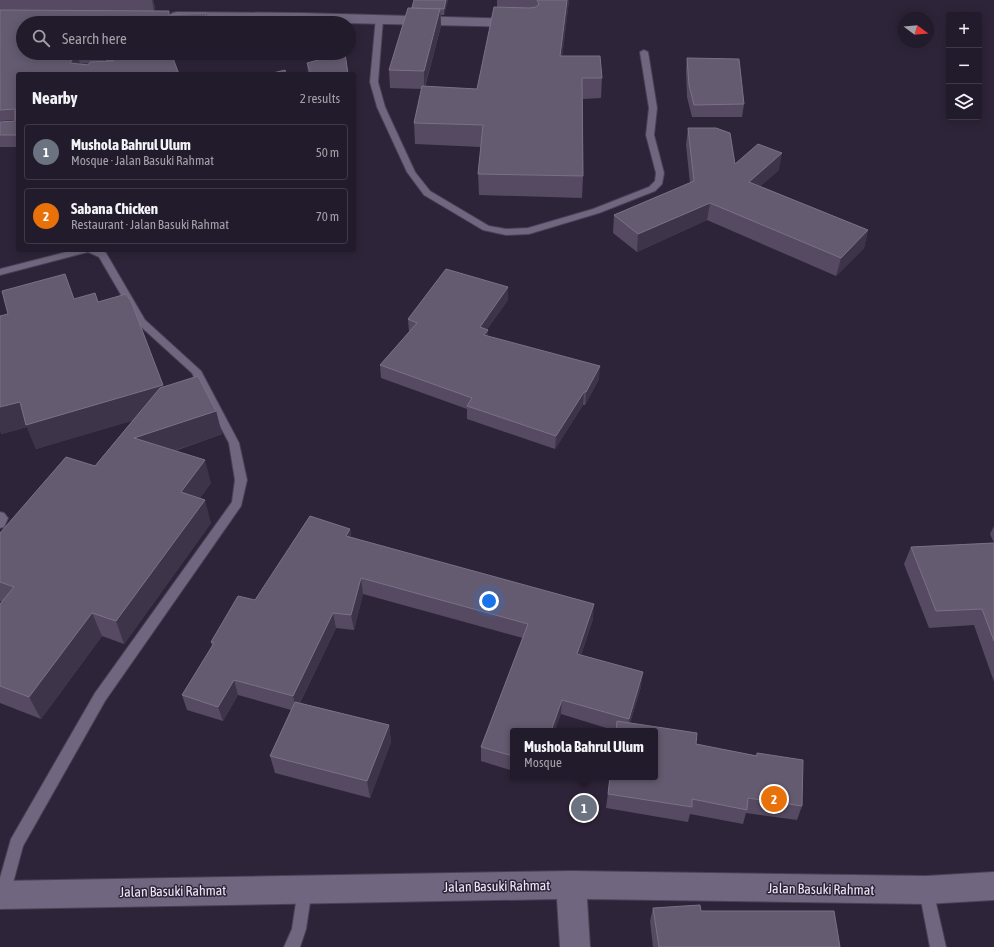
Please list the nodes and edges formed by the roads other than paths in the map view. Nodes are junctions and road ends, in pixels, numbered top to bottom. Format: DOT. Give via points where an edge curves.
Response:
graph roads {
  1 [pos="356,19"];
  2 [pos="379,19"];
  3 [pos="530,23"];
  4 [pos="644,52"];
  5 [pos="113,60"];
  6 [pos="84,72"];
  7 [pos="77,252"];
  8 [pos="96,252"];
  9 [pos="0,272"];
  10 [pos="0,516"];
  11 [pos="0,524"];
  12 [pos="571,885"];
  13 [pos="994,886"];
  14 [pos="305,888"];
  15 [pos="926,890"];
  16 [pos="2,895"];
  17 [pos="292,947"];
  18 [pos="575,947"];
  19 [pos="938,947"];
  1 -- 2 [label="main road"];
  2 -- 3 [label="main road"];
  2 -- 4 [label="lane" via="374,82 381,107 411,172 427,193 486,228 506,232 529,231 596,211 652,189 659,182 660,174 650,135 653,108"];
  5 -- 6 [label="main road" via="111,67 85,68"];
  7 -- 9 [label="lane"];
  8 -- 16 [label="lane" via="103,255 141,322 196,371 234,443 241,480 237,503 100,697 16,844"];
  10 -- 11 [label="lane"];
  12 -- 14 [label="main road, Jalan Basuki Rahmat"];
  12 -- 15 [label="main road, Jalan Basuki Rahmat"];
  12 -- 18 [label="main road"];
  13 -- 15 [label="main road, Jalan Basuki Rahmat"];
  14 -- 16 [label="main road, Jalan Basuki Rahmat"];
  14 -- 17 [label="lane" via="299,929"];
  15 -- 19 [label="lane"];
}
